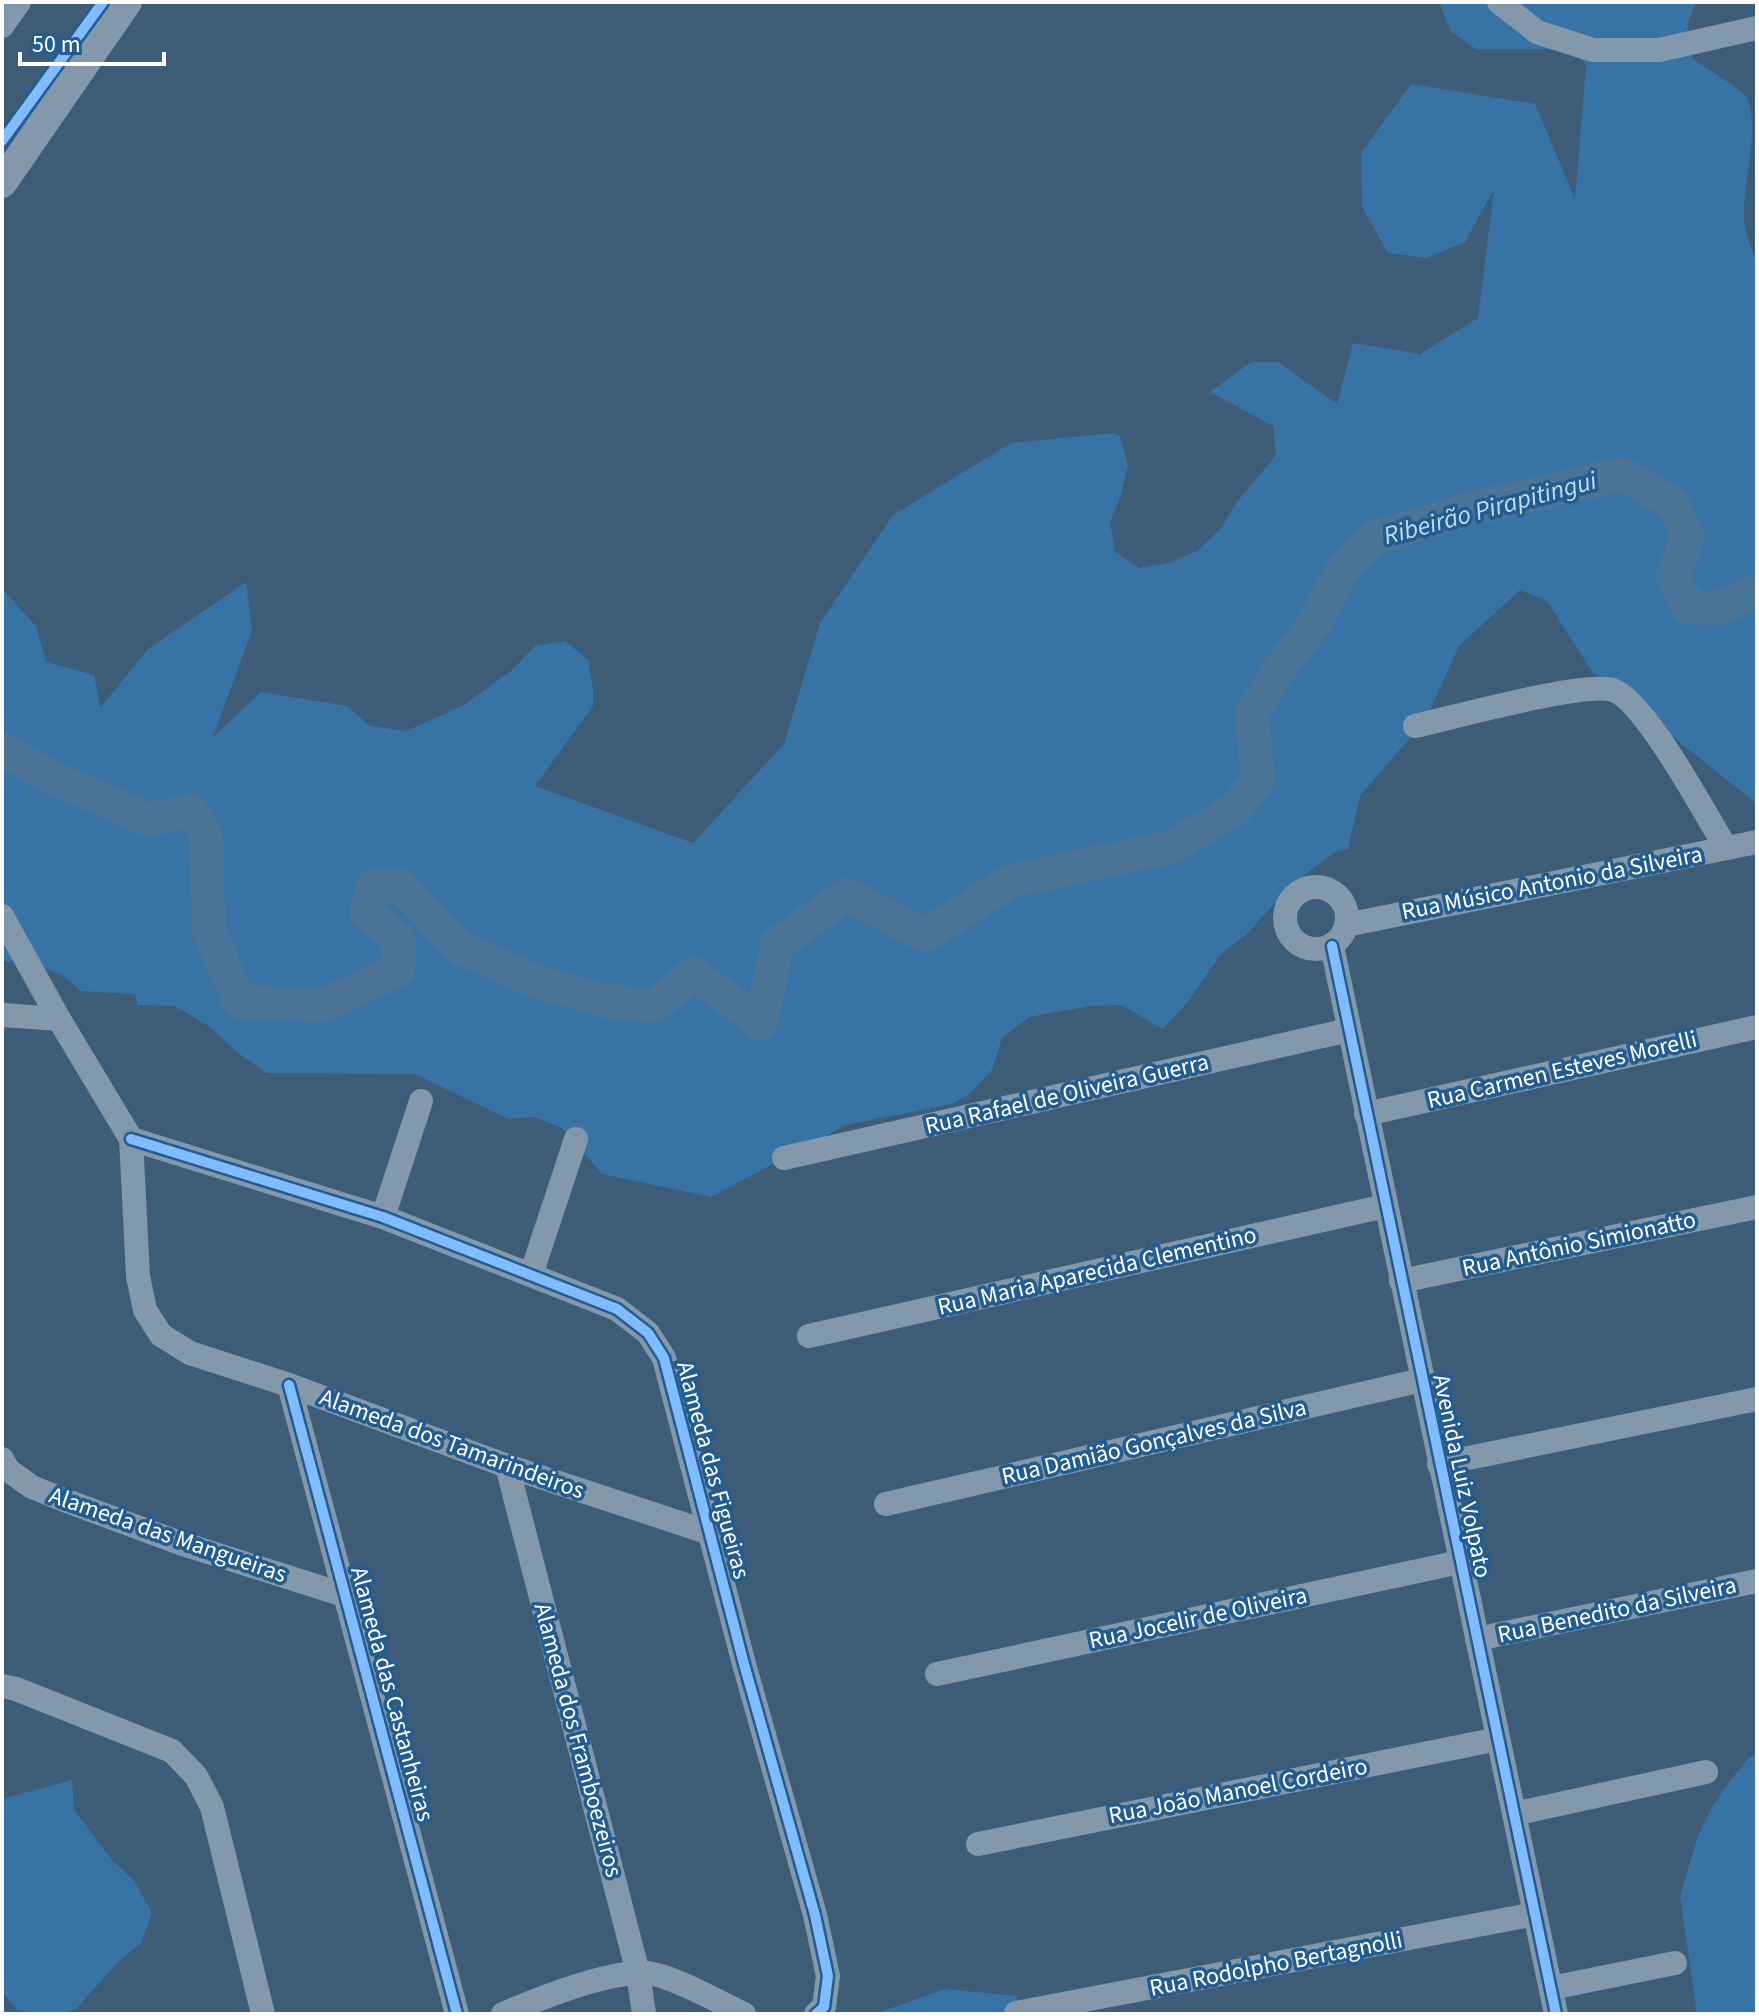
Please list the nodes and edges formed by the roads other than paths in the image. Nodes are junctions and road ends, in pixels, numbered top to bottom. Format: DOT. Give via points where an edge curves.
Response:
graph roads {
  1 [pos="19,2"];
  2 [pos="127,2"];
  3 [pos="1499,2"];
  4 [pos="2,26"];
  5 [pos="1757,28"];
  6 [pos="2,183"];
  7 [pos="1415,726"];
  8 [pos="1757,842"];
  9 [pos="1726,848"];
  10 [pos="2,916"];
  11 [pos="1346,925"];
  12 [pos="1332,946"];
  13 [pos="2,1015"];
  14 [pos="59,1019"];
  15 [pos="1757,1027"];
  16 [pos="1349,1030"];
  17 [pos="421,1101"];
  18 [pos="1366,1114"];
  19 [pos="131,1139"];
  20 [pos="576,1139"];
  21 [pos="784,1158"];
  22 [pos="1385,1206"];
  23 [pos="1757,1207"];
  24 [pos="383,1217"];
  25 [pos="531,1275"];
  26 [pos="1401,1281"];
  27 [pos="809,1336"];
  28 [pos="1422,1380"];
  29 [pos="289,1385"];
  30 [pos="1757,1399"];
  31 [pos="2,1459"];
  32 [pos="1439,1464"];
  33 [pos="507,1466"];
  34 [pos="886,1504"];
  35 [pos="710,1533"];
  36 [pos="1460,1562"];
  37 [pos="1757,1581"];
  38 [pos="344,1595"];
  39 [pos="1477,1639"];
  40 [pos="937,1674"];
  41 [pos="2,1686"];
  42 [pos="1498,1739"];
  43 [pos="1706,1772"];
  44 [pos="1514,1814"];
  45 [pos="978,1844"];
  46 [pos="1535,1914"];
  47 [pos="1675,1963"];
  48 [pos="638,1973"];
  49 [pos="1551,1988"];
  50 [pos="1016,2013"];
  51 [pos="263,2014"];
  52 [pos="457,2014"];
  53 [pos="503,2014"];
  54 [pos="644,2014"];
  55 [pos="744,2014"];
  56 [pos="816,2014"];
  57 [pos="1556,2014"];
  1 -- 4 [label="street"];
  2 -- 6 [label="main road"];
  3 -- 5 [label="street" via="1537,32 1593,50 1659,50"];
  7 -- 9 [label="street" via="1565,693 1616,691 1655,734"];
  8 -- 9 [label="street, Rua Músico Antonio da Silveira"];
  9 -- 11 [label="street, Rua Músico Antonio da Silveira"];
  10 -- 14 [label="street"];
  11 -- 12 [label="street"];
  11 -- 12 [label="street" via="1347,913 1334,893 1312,887 1292,898 1286,909 1288,932 1306,947"];
  12 -- 16 [label="street, Avenida Luiz Volpato"];
  13 -- 14 [label="street"];
  14 -- 19 [label="street"];
  15 -- 18 [label="street, Rua Carmen Esteves Morelli"];
  16 -- 18 [label="street, Avenida Luiz Volpato"];
  16 -- 21 [label="street, Rua Rafael de Oliveira Guerra"];
  17 -- 24 [label="street"];
  18 -- 22 [label="street, Avenida Luiz Volpato"];
  19 -- 24 [label="street, Alameda das Figueiras"];
  19 -- 29 [label="street, Alameda dos Tamarindeiros" via="138,1276 145,1310 161,1335 190,1353"];
  20 -- 25 [label="street"];
  22 -- 26 [label="street, Avenida Luiz Volpato"];
  22 -- 27 [label="street, Rua Maria Aparecida Clementino"];
  23 -- 26 [label="street, Rua Antônio Simionatto"];
  24 -- 25 [label="street, Alameda das Figueiras"];
  25 -- 35 [label="street, Alameda das Figueiras" via="617,1309 648,1333 664,1358"];
  26 -- 28 [label="street, Avenida Luiz Volpato"];
  28 -- 32 [label="street, Avenida Luiz Volpato"];
  28 -- 34 [label="street, Rua Damião Gonçalves da Silva"];
  29 -- 33 [label="street, Alameda dos Tamarindeiros"];
  29 -- 38 [label="street, Alameda das Castanheiras"];
  30 -- 32 [label="street"];
  31 -- 38 [label="street, Alameda das Mangueiras" via="32,1487 64,1500"];
  32 -- 36 [label="street, Avenida Luiz Volpato"];
  33 -- 35 [label="street, Alameda dos Tamarindeiros"];
  33 -- 48 [label="street, Alameda dos Framboezeiros"];
  35 -- 56 [label="street, Alameda das Figueiras" via="815,1915 828,1976 824,2007"];
  36 -- 39 [label="street, Avenida Luiz Volpato"];
  36 -- 40 [label="street, Rua Jocelir de Oliveira"];
  37 -- 39 [label="street, Rua Benedito da Silveira"];
  38 -- 52 [label="street, Alameda das Castanheiras"];
  39 -- 42 [label="street, Avenida Luiz Volpato"];
  41 -- 51 [label="street" via="172,1751 196,1776 212,1807"];
  42 -- 44 [label="street, Avenida Luiz Volpato"];
  42 -- 45 [label="street, Rua João Manoel Cordeiro"];
  43 -- 44 [label="street"];
  44 -- 46 [label="street, Avenida Luiz Volpato"];
  46 -- 49 [label="street, Avenida Luiz Volpato"];
  46 -- 50 [label="street, Rua Rodolpho Bertagnolli"];
  47 -- 49 [label="street"];
  48 -- 53 [label="street" via="616,1975"];
  48 -- 54 [label="street, Alameda dos Framboezeiros"];
  48 -- 55 [label="street" via="655,1974"];
  49 -- 57 [label="street, Avenida Luiz Volpato"];
}
